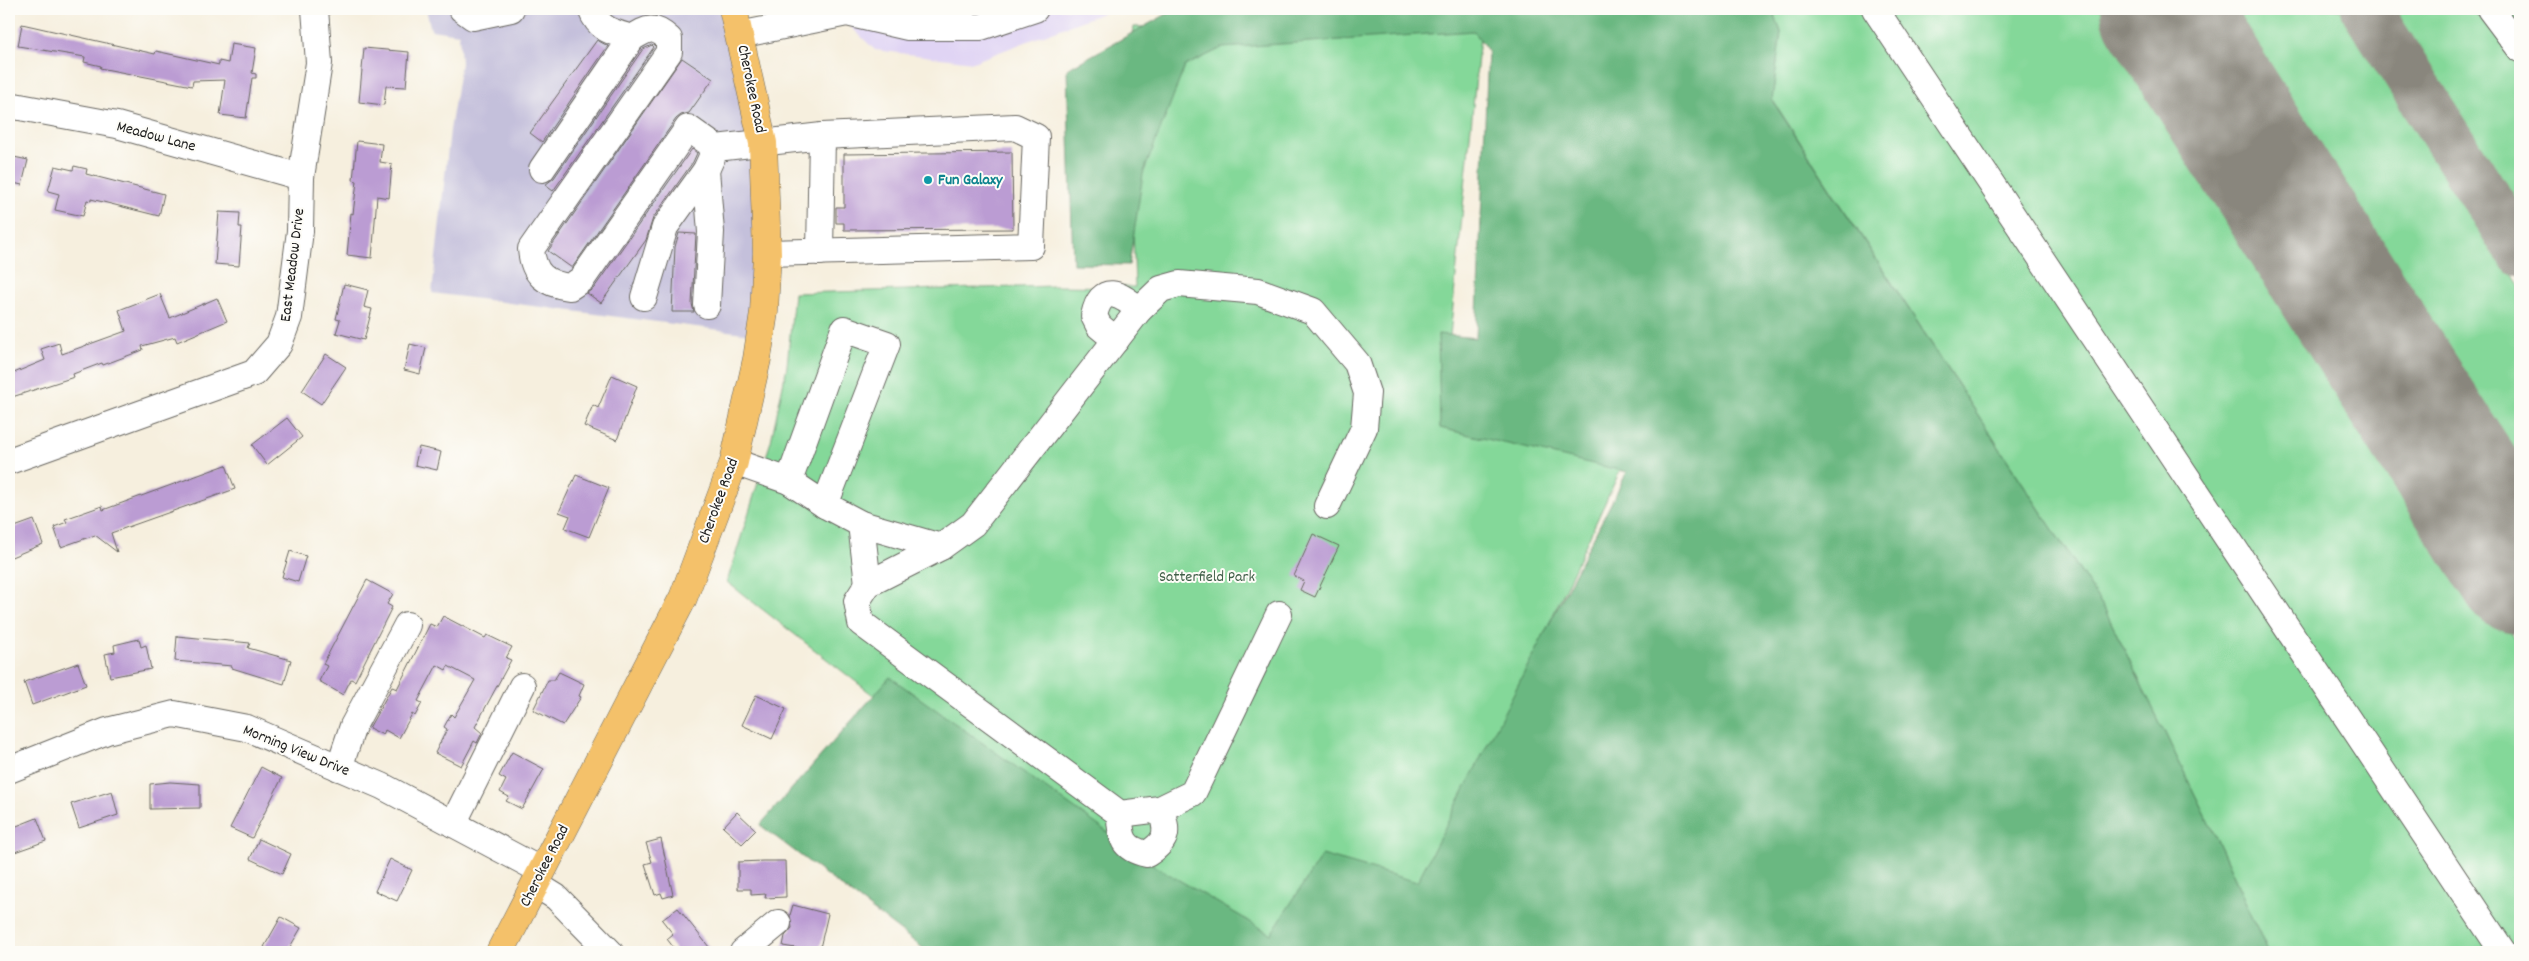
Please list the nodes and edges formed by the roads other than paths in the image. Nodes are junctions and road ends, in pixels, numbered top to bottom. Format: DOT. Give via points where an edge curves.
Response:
graph roads {
  1 [pos="315,9"];
  2 [pos="462,9"];
  3 [pos="511,9"];
  4 [pos="591,9"];
  5 [pos="733,9"];
  6 [pos="1034,9"];
  7 [pos="1875,9"];
  8 [pos="2490,9"];
  9 [pos="879,15"];
  10 [pos="740,35"];
  11 [pos="632,38"];
  12 [pos="2520,49"];
  13 [pos="9,106"];
  14 [pos="822,136"];
  15 [pos="763,143"];
  16 [pos="711,159"];
  17 [pos="542,170"];
  18 [pos="301,177"];
  19 [pos="820,252"];
  20 [pos="768,253"];
  21 [pos="644,297"];
  22 [pos="707,305"];
  23 [pos="1139,310"];
  24 [pos="1116,340"];
  25 [pos="9,461"];
  26 [pos="734,462"];
  27 [pos="789,481"];
  28 [pos="825,505"];
  29 [pos="1326,506"];
  30 [pos="861,524"];
  31 [pos="941,547"];
  32 [pos="868,584"];
  33 [pos="1278,614"];
  34 [pos="407,624"];
  35 [pos="522,686"];
  36 [pos="339,768"];
  37 [pos="9,770"];
  38 [pos="1160,809"];
  39 [pos="1120,814"];
  40 [pos="453,824"];
  41 [pos="539,877"];
  42 [pos="778,923"];
  43 [pos="500,952"];
  44 [pos="610,952"];
  45 [pos="743,952"];
  46 [pos="2503,952"];
  1 -- 18 [label="street, East Meadow Drive" via="320,63"];
  2 -- 3 [label="street" via="473,17"];
  4 -- 11 [label="street" via="596,21 610,32"];
  5 -- 10 [label="main road, Cherokee Road"];
  6 -- 9 [label="street" via="981,27 908,27"];
  7 -- 46 [label="street"];
  8 -- 12 [label="street"];
  9 -- 10 [label="street" via="847,13"];
  10 -- 15 [label="main road, Cherokee Road"];
  11 -- 16 [label="street" via="646,29 660,31 669,39 669,52 531,249 532,264 538,273 556,285 570,287 582,279 688,128"];
  11 -- 17 [label="street"];
  13 -- 18 [label="street, Meadow Lane" via="117,125"];
  14 -- 15 [label="street"];
  14 -- 19 [label="street"];
  14 -- 19 [label="street" via="1015,127 1036,137 1032,246"];
  15 -- 16 [label="street"];
  15 -- 20 [label="main road, Cherokee Road"];
  16 -- 21 [label="street" via="665,227"];
  16 -- 22 [label="street"];
  18 -- 25 [label="street, East Meadow Drive" via="300,231 290,317 279,344 254,373"];
  19 -- 20 [label="street"];
  20 -- 26 [label="main road, Cherokee Road" via="757,359"];
  23 -- 24 [label="street"];
  23 -- 24 [label="street" via="1124,296 1114,293 1104,296 1096,306 1094,316"];
  23 -- 29 [label="street" via="1161,289 1179,284 1258,291 1313,311 1357,363 1367,392 1364,428"];
  24 -- 31 [label="street" via="973,524"];
  26 -- 27 [label="street"];
  26 -- 41 [label="main road, Cherokee Road" via="683,598"];
  27 -- 28 [label="street"];
  27 -- 28 [label="street" via="844,329 887,344"];
  28 -- 30 [label="street"];
  30 -- 31 [label="street"];
  30 -- 32 [label="street"];
  31 -- 32 [label="street"];
  32 -- 39 [label="street" via="857,601 861,623"];
  33 -- 38 [label="street" via="1193,793"];
  34 -- 36 [label="street" via="353,726"];
  35 -- 40 [label="street"];
  36 -- 37 [label="street, Morning View Drive" via="246,728 174,714 107,731"];
  36 -- 40 [label="street, Morning View Drive" via="382,786"];
  38 -- 39 [label="street"];
  38 -- 39 [label="street" via="1167,833 1160,846 1147,854 1134,851 1124,843"];
  40 -- 41 [label="street, Morning View Drive"];
  41 -- 43 [label="main road, Cherokee Road"];
  41 -- 44 [label="street, Morning View Drive"];
  42 -- 45 [label="street"];
}
